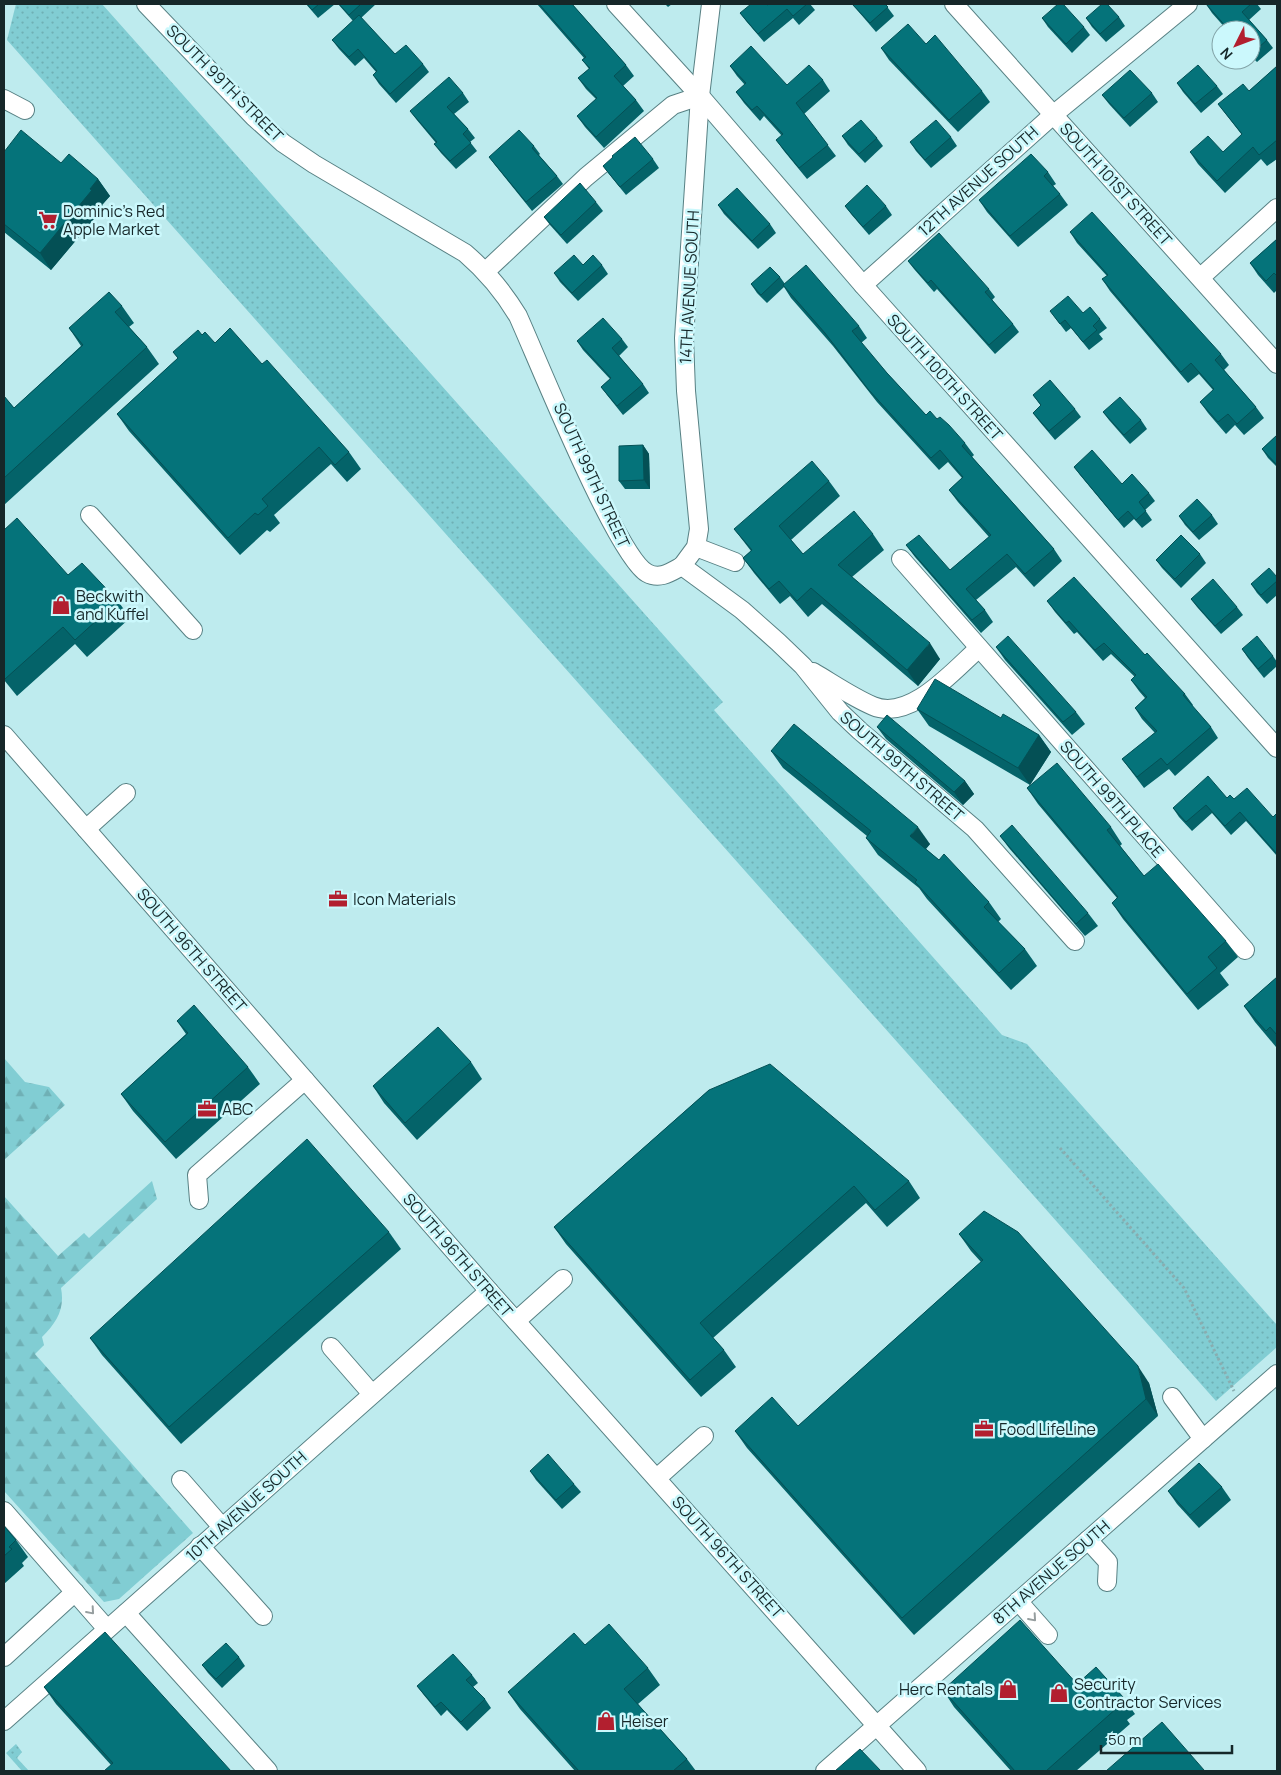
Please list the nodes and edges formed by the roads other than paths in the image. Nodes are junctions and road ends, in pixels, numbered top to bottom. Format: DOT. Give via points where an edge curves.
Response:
graph roads {
  1 [pos="146,4"];
  2 [pos="616,4"];
  3 [pos="711,4"];
  4 [pos="954,4"];
  5 [pos="1188,4"];
  6 [pos="700,96"];
  7 [pos="4,99"];
  8 [pos="25,110"];
  9 [pos="1053,115"];
  10 [pos="1277,208"];
  11 [pos="486,271"];
  12 [pos="1201,277"];
  13 [pos="863,285"];
  14 [pos="1277,364"];
  15 [pos="90,515"];
  16 [pos="696,547"];
  17 [pos="902,559"];
  18 [pos="735,562"];
  19 [pos="682,566"];
  20 [pos="192,630"];
  21 [pos="979,648"];
  22 [pos="803,666"];
  23 [pos="4,735"];
  24 [pos="1277,748"];
  25 [pos="126,793"];
  26 [pos="86,829"];
  27 [pos="1075,941"];
  28 [pos="1245,950"];
  29 [pos="305,1080"];
  30 [pos="199,1200"];
  31 [pos="563,1279"];
  32 [pos="489,1291"];
  33 [pos="516,1321"];
  34 [pos="330,1347"];
  35 [pos="1277,1374"];
  36 [pos="372,1394"];
  37 [pos="1172,1397"];
  38 [pos="704,1436"];
  39 [pos="1203,1439"];
  40 [pos="657,1478"];
  41 [pos="181,1480"];
  42 [pos="4,1511"];
  43 [pos="222,1527"];
  44 [pos="1088,1540"];
  45 [pos="200,1546"];
  46 [pos="1107,1582"];
  47 [pos="75,1592"];
  48 [pos="1018,1601"];
  49 [pos="126,1612"];
  50 [pos="263,1616"];
  51 [pos="107,1629"];
  52 [pos="1048,1635"];
  53 [pos="4,1657"];
  54 [pos="4,1721"];
  55 [pos="877,1726"];
  56 [pos="268,1771"];
  57 [pos="825,1771"];
  58 [pos="917,1771"];
  1 -- 11 [label="street, SOUTH 99TH STREET" via="283,143 465,253"];
  2 -- 6 [label="street, SOUTH 100TH STREET"];
  3 -- 6 [label="street, 14TH AVENUE SOUTH"];
  4 -- 9 [label="street, SOUTH 101ST STREET"];
  5 -- 9 [label="street, 12TH AVENUE SOUTH"];
  6 -- 11 [label="street" via="673,105 586,177"];
  6 -- 13 [label="street, SOUTH 100TH STREET"];
  6 -- 16 [label="street, 14TH AVENUE SOUTH" via="684,338 698,530"];
  7 -- 8 [label="street"];
  9 -- 12 [label="street, SOUTH 101ST STREET"];
  9 -- 13 [label="street, 12TH AVENUE SOUTH"];
  10 -- 12 [label="street"];
  11 -- 19 [label="street, SOUTH 99TH STREET" via="518,316 612,526 629,553 646,572 656,576"];
  12 -- 14 [label="street, SOUTH 101ST STREET"];
  13 -- 24 [label="street, SOUTH 100TH STREET"];
  15 -- 20 [label="street"];
  16 -- 18 [label="street"];
  16 -- 19 [label="street"];
  17 -- 21 [label="street, SOUTH 99TH PLACE"];
  19 -- 22 [label="street, SOUTH 99TH STREET" via="742,610"];
  21 -- 22 [label="street" via="919,700 891,709 875,707"];
  21 -- 28 [label="street, SOUTH 99TH PLACE"];
  22 -- 27 [label="street, SOUTH 99TH STREET" via="840,712 974,829"];
  23 -- 26 [label="street, SOUTH 96TH STREET"];
  25 -- 26 [label="street"];
  26 -- 29 [label="street, SOUTH 96TH STREET"];
  29 -- 30 [label="street" via="197,1175"];
  29 -- 32 [label="street, SOUTH 96TH STREET"];
  31 -- 33 [label="street"];
  32 -- 33 [label="street, SOUTH 96TH STREET"];
  32 -- 36 [label="street, 10TH AVENUE SOUTH"];
  33 -- 40 [label="street, SOUTH 96TH STREET"];
  34 -- 36 [label="street"];
  35 -- 39 [label="street, 8TH AVENUE SOUTH"];
  36 -- 43 [label="street, 10TH AVENUE SOUTH"];
  37 -- 39 [label="street"];
  38 -- 40 [label="street"];
  39 -- 44 [label="street, 8TH AVENUE SOUTH"];
  40 -- 55 [label="street, SOUTH 96TH STREET"];
  41 -- 43 [label="street"];
  42 -- 47 [label="street"];
  43 -- 45 [label="street, 10TH AVENUE SOUTH"];
  44 -- 46 [label="street" via="1108,1562"];
  44 -- 48 [label="street, 8TH AVENUE SOUTH"];
  45 -- 49 [label="street, 10TH AVENUE SOUTH"];
  45 -- 50 [label="street"];
  47 -- 51 [label="street, one-way"];
  47 -- 53 [label="street"];
  48 -- 52 [label="street, one-way"];
  48 -- 55 [label="street, 8TH AVENUE SOUTH"];
  49 -- 51 [label="street, 10TH AVENUE SOUTH"];
  49 -- 56 [label="street"];
  51 -- 54 [label="street, 10TH AVENUE SOUTH"];
  55 -- 57 [label="street, 8TH AVENUE SOUTH"];
  55 -- 58 [label="street, SOUTH 96TH STREET"];
}
